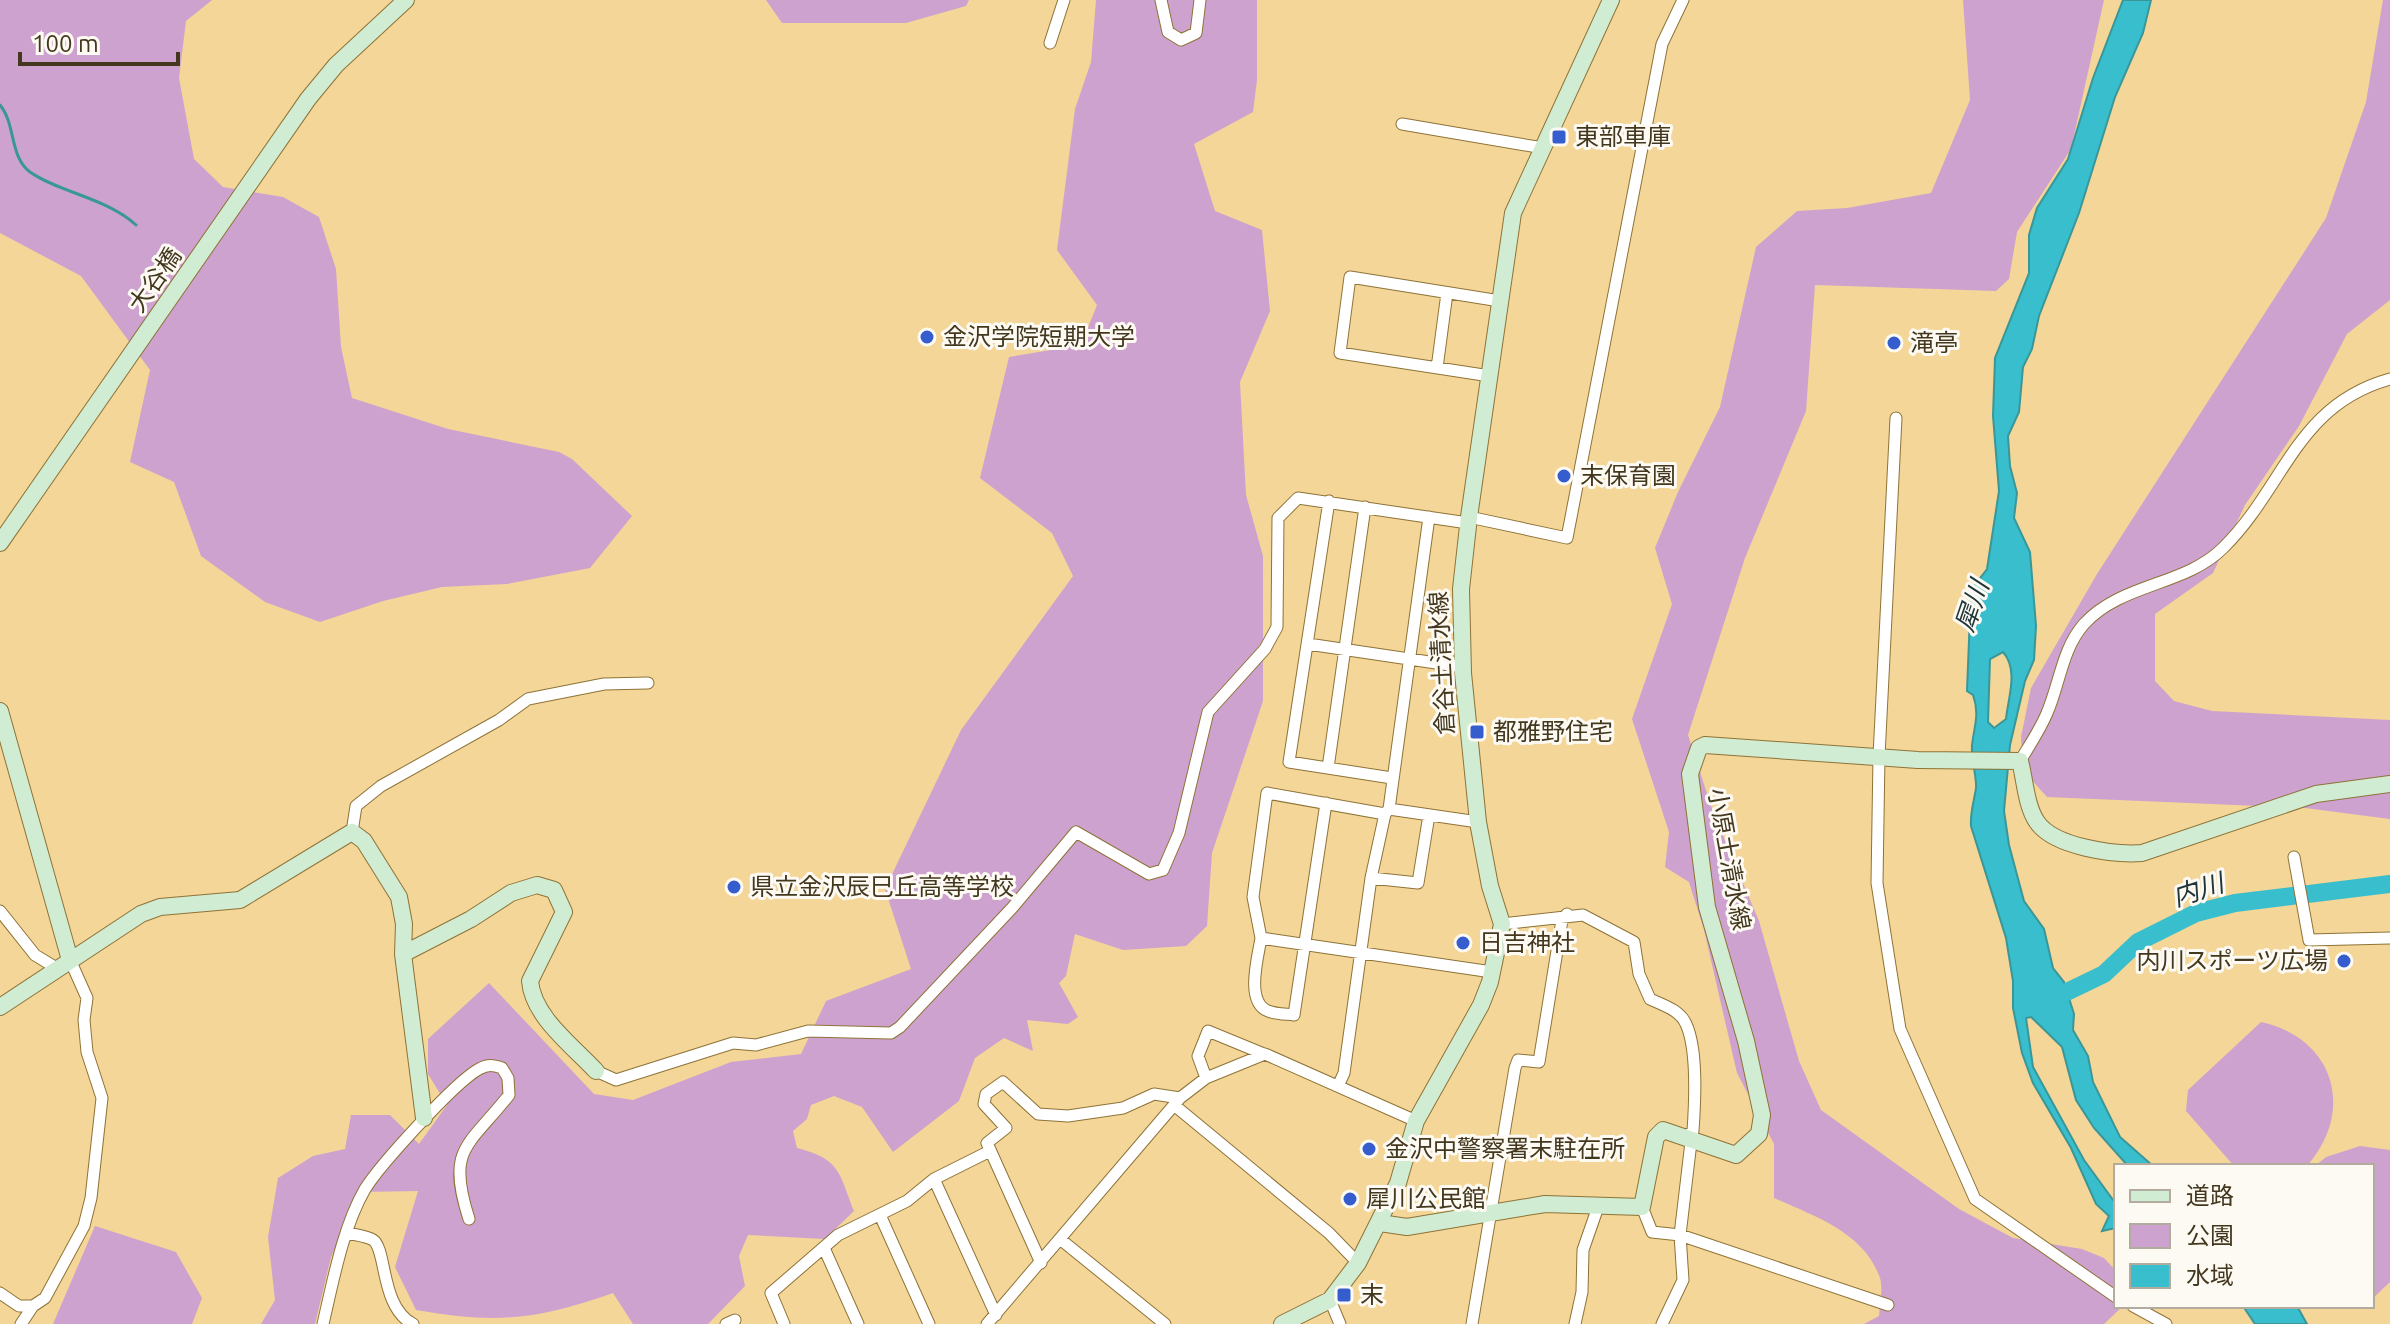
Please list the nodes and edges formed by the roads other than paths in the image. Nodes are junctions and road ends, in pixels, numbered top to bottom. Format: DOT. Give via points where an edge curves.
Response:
graph roads {
  1 [pos="406,0"];
  2 [pos="1064,0"];
  3 [pos="1161,0"];
  4 [pos="1200,0"];
  5 [pos="1611,0"];
  6 [pos="1683,0"];
  7 [pos="1050,43"];
  8 [pos="1402,124"];
  9 [pos="1543,148"];
  10 [pos="1447,293"];
  11 [pos="1500,301"];
  12 [pos="1437,368"];
  13 [pos="1490,376"];
  14 [pos="2390,379"];
  15 [pos="1896,418"];
  16 [pos="1329,501"];
  17 [pos="1365,507"];
  18 [pos="1429,517"];
  19 [pos="1468,520"];
  20 [pos="0,543"];
  21 [pos="1308,644"];
  22 [pos="1345,649"];
  23 [pos="1409,659"];
  24 [pos="1463,667"];
  25 [pos="648,683"];
  26 [pos="0,711"];
  27 [pos="1879,756"];
  28 [pos="2018,761"];
  29 [pos="1328,768"];
  30 [pos="1392,778"];
  31 [pos="2390,784"];
  32 [pos="1326,803"];
  33 [pos="1387,812"];
  34 [pos="1429,815"];
  35 [pos="1478,822"];
  36 [pos="352,832"];
  37 [pos="2294,857"];
  38 [pos="1371,878"];
  39 [pos="0,911"];
  40 [pos="1567,914"];
  41 [pos="1502,924"];
  42 [pos="1261,938"];
  43 [pos="2390,938"];
  44 [pos="1304,945"];
  45 [pos="403,954"];
  46 [pos="1360,954"];
  47 [pos="64,964"];
  48 [pos="1492,972"];
  49 [pos="0,1007"];
  50 [pos="1265,1054"];
  51 [pos="596,1071"];
  52 [pos="1206,1078"];
  53 [pos="1338,1086"];
  54 [pos="1177,1102"];
  55 [pos="424,1118"];
  56 [pos="1416,1121"];
  57 [pos="1688,1140"];
  58 [pos="990,1151"];
  59 [pos="934,1179"];
  60 [pos="1599,1204"];
  61 [pos="1642,1207"];
  62 [pos="1490,1213"];
  63 [pos="880,1215"];
  64 [pos="469,1219"];
  65 [pos="1380,1223"];
  66 [pos="348,1233"];
  67 [pos="1680,1235"];
  68 [pos="1060,1239"];
  69 [pos="824,1248"];
  70 [pos="1041,1263"];
  71 [pos="1358,1263"];
  72 [pos="0,1293"];
  73 [pos="2114,1296"];
  74 [pos="1330,1300"];
  75 [pos="1888,1305"];
  76 [pos="33,1306"];
  77 [pos="2137,1308"];
  78 [pos="992,1320"];
  79 [pos="21,1324"];
  80 [pos="323,1324"];
  81 [pos="413,1324"];
  82 [pos="784,1324"];
  83 [pos="858,1324"];
  84 [pos="929,1324"];
  85 [pos="1165,1324"];
  86 [pos="1282,1324"];
  87 [pos="1340,1324"];
  88 [pos="1472,1324"];
  89 [pos="1575,1324"];
  90 [pos="1662,1324"];
  91 [pos="2166,1324"];
  1 -- 20 [label="main road, 大谷橋" via="336,65"];
  2 -- 7 [label="street"];
  3 -- 4 [label="street" via="1168,32 1181,40 1196,33"];
  5 -- 9 [label="main road, 倉谷土清水線"];
  6 -- 19 [label="street" via="1662,44 1567,538"];
  8 -- 9 [label="street"];
  9 -- 11 [label="main road, 倉谷土清水線" via="1513,213"];
  10 -- 11 [label="street"];
  10 -- 12 [label="street"];
  10 -- 12 [label="street" via="1350,277 1340,353"];
  11 -- 13 [label="main road, 倉谷土清水線"];
  12 -- 13 [label="street"];
  13 -- 19 [label="main road, 倉谷土清水線"];
  14 -- 28 [label="street" via="2351,394 2321,415 2243,527 2219,552 2128,593 2084,624 2070,643 2047,714"];
  15 -- 27 [label="street"];
  16 -- 17 [label="street"];
  16 -- 21 [label="street"];
  16 -- 51 [label="street" via="1298,498 1278,518 1277,627 1265,649 1208,712 1179,833 1163,870 1149,874 1076,832 1012,908 891,1033 808,1031 756,1045 733,1043 616,1080"];
  17 -- 18 [label="street"];
  17 -- 22 [label="street"];
  18 -- 19 [label="street"];
  18 -- 23 [label="street"];
  19 -- 24 [label="main road, 倉谷土清水線" via="1461,589"];
  21 -- 22 [label="street"];
  21 -- 29 [label="street" via="1289,762"];
  22 -- 23 [label="street"];
  22 -- 29 [label="street"];
  23 -- 24 [label="street"];
  23 -- 30 [label="street"];
  24 -- 35 [label="main road, 倉谷土清水線"];
  25 -- 36 [label="street" via="604,684 528,699 381,786 356,806"];
  26 -- 47 [label="main road"];
  27 -- 28 [label="main road, 小原土清水線"];
  27 -- 57 [label="main road, 小原土清水線" via="1713,744 1699,748 1690,774 1707,907 1762,1115 1759,1134 1736,1155"];
  27 -- 73 [label="street" via="1879,908 1900,1029 1949,1145 1975,1199"];
  28 -- 31 [label="main road" via="2035,820 2045,831 2113,855 2142,853 2316,794"];
  29 -- 30 [label="street"];
  30 -- 33 [label="street"];
  32 -- 33 [label="street"];
  32 -- 42 [label="street" via="1267,793 1253,897"];
  32 -- 44 [label="street"];
  33 -- 34 [label="street"];
  33 -- 38 [label="street"];
  34 -- 35 [label="street"];
  34 -- 38 [label="street" via="1418,883"];
  35 -- 41 [label="main road, 倉谷土清水線"];
  36 -- 45 [label="main road" via="364,841 399,897"];
  36 -- 47 [label="main road" via="240,900 160,907 110,932"];
  37 -- 43 [label="street" via="2309,940"];
  38 -- 46 [label="street"];
  39 -- 47 [label="street" via="35,955"];
  40 -- 41 [label="street"];
  40 -- 57 [label="street" via="1583,915 1634,942 1650,999 1675,1010 1686,1023 1696,1086"];
  40 -- 62 [label="street" via="1539,1062 1518,1060 1515,1068"];
  41 -- 48 [label="main road, 倉谷土清水線"];
  42 -- 44 [label="street"];
  42 -- 44 [label="street" via="1255,975 1257,1001 1266,1011 1294,1015"];
  44 -- 46 [label="street"];
  45 -- 51 [label="main road" via="511,893 537,885 554,890 564,912 530,981 531,992 536,1006"];
  45 -- 55 [label="main road"];
  46 -- 48 [label="street"];
  46 -- 53 [label="street"];
  47 -- 49 [label="main road"];
  47 -- 76 [label="street" via="87,998 87,1052 102,1098 84,1226 45,1298"];
  48 -- 56 [label="main road, 倉谷土清水線" via="1481,1005"];
  50 -- 52 [label="street"];
  50 -- 52 [label="street" via="1208,1031 1198,1056"];
  50 -- 53 [label="street"];
  52 -- 54 [label="street"];
  53 -- 56 [label="street"];
  54 -- 58 [label="street" via="1154,1094 1123,1108 1068,1116 1038,1114 1003,1082 986,1094 984,1104 1006,1128 987,1143"];
  54 -- 68 [label="street"];
  54 -- 71 [label="street"];
  55 -- 64 [label="street" via="478,1069 502,1068 508,1078 509,1095 462,1149 458,1184"];
  55 -- 66 [label="street" via="365,1189"];
  56 -- 65 [label="main road, 倉谷土清水線"];
  57 -- 61 [label="main road, 小原土清水線" via="1663,1130 1656,1137"];
  57 -- 67 [label="street"];
  58 -- 59 [label="street"];
  58 -- 70 [label="street"];
  59 -- 63 [label="street"];
  59 -- 78 [label="street"];
  60 -- 61 [label="main road"];
  60 -- 62 [label="main road" via="1545,1204"];
  60 -- 89 [label="street" via="1583,1250"];
  61 -- 67 [label="street" via="1652,1232"];
  62 -- 65 [label="main road" via="1407,1227"];
  62 -- 88 [label="street"];
  63 -- 69 [label="street" via="838,1235"];
  63 -- 84 [label="street"];
  65 -- 71 [label="main road"];
  66 -- 80 [label="street"];
  66 -- 81 [label="street" via="374,1240 384,1281 405,1320"];
  67 -- 75 [label="street"];
  67 -- 90 [label="street" via="1683,1280"];
  68 -- 70 [label="street"];
  68 -- 85 [label="street"];
  69 -- 82 [label="street" via="771,1293"];
  69 -- 83 [label="street"];
  70 -- 78 [label="street"];
  71 -- 74 [label="main road"];
  72 -- 76 [label="street" via="19,1306"];
  74 -- 86 [label="main road"];
  74 -- 87 [label="street"];
  76 -- 79 [label="street"];
  77 -- 91 [label="street"];
}
